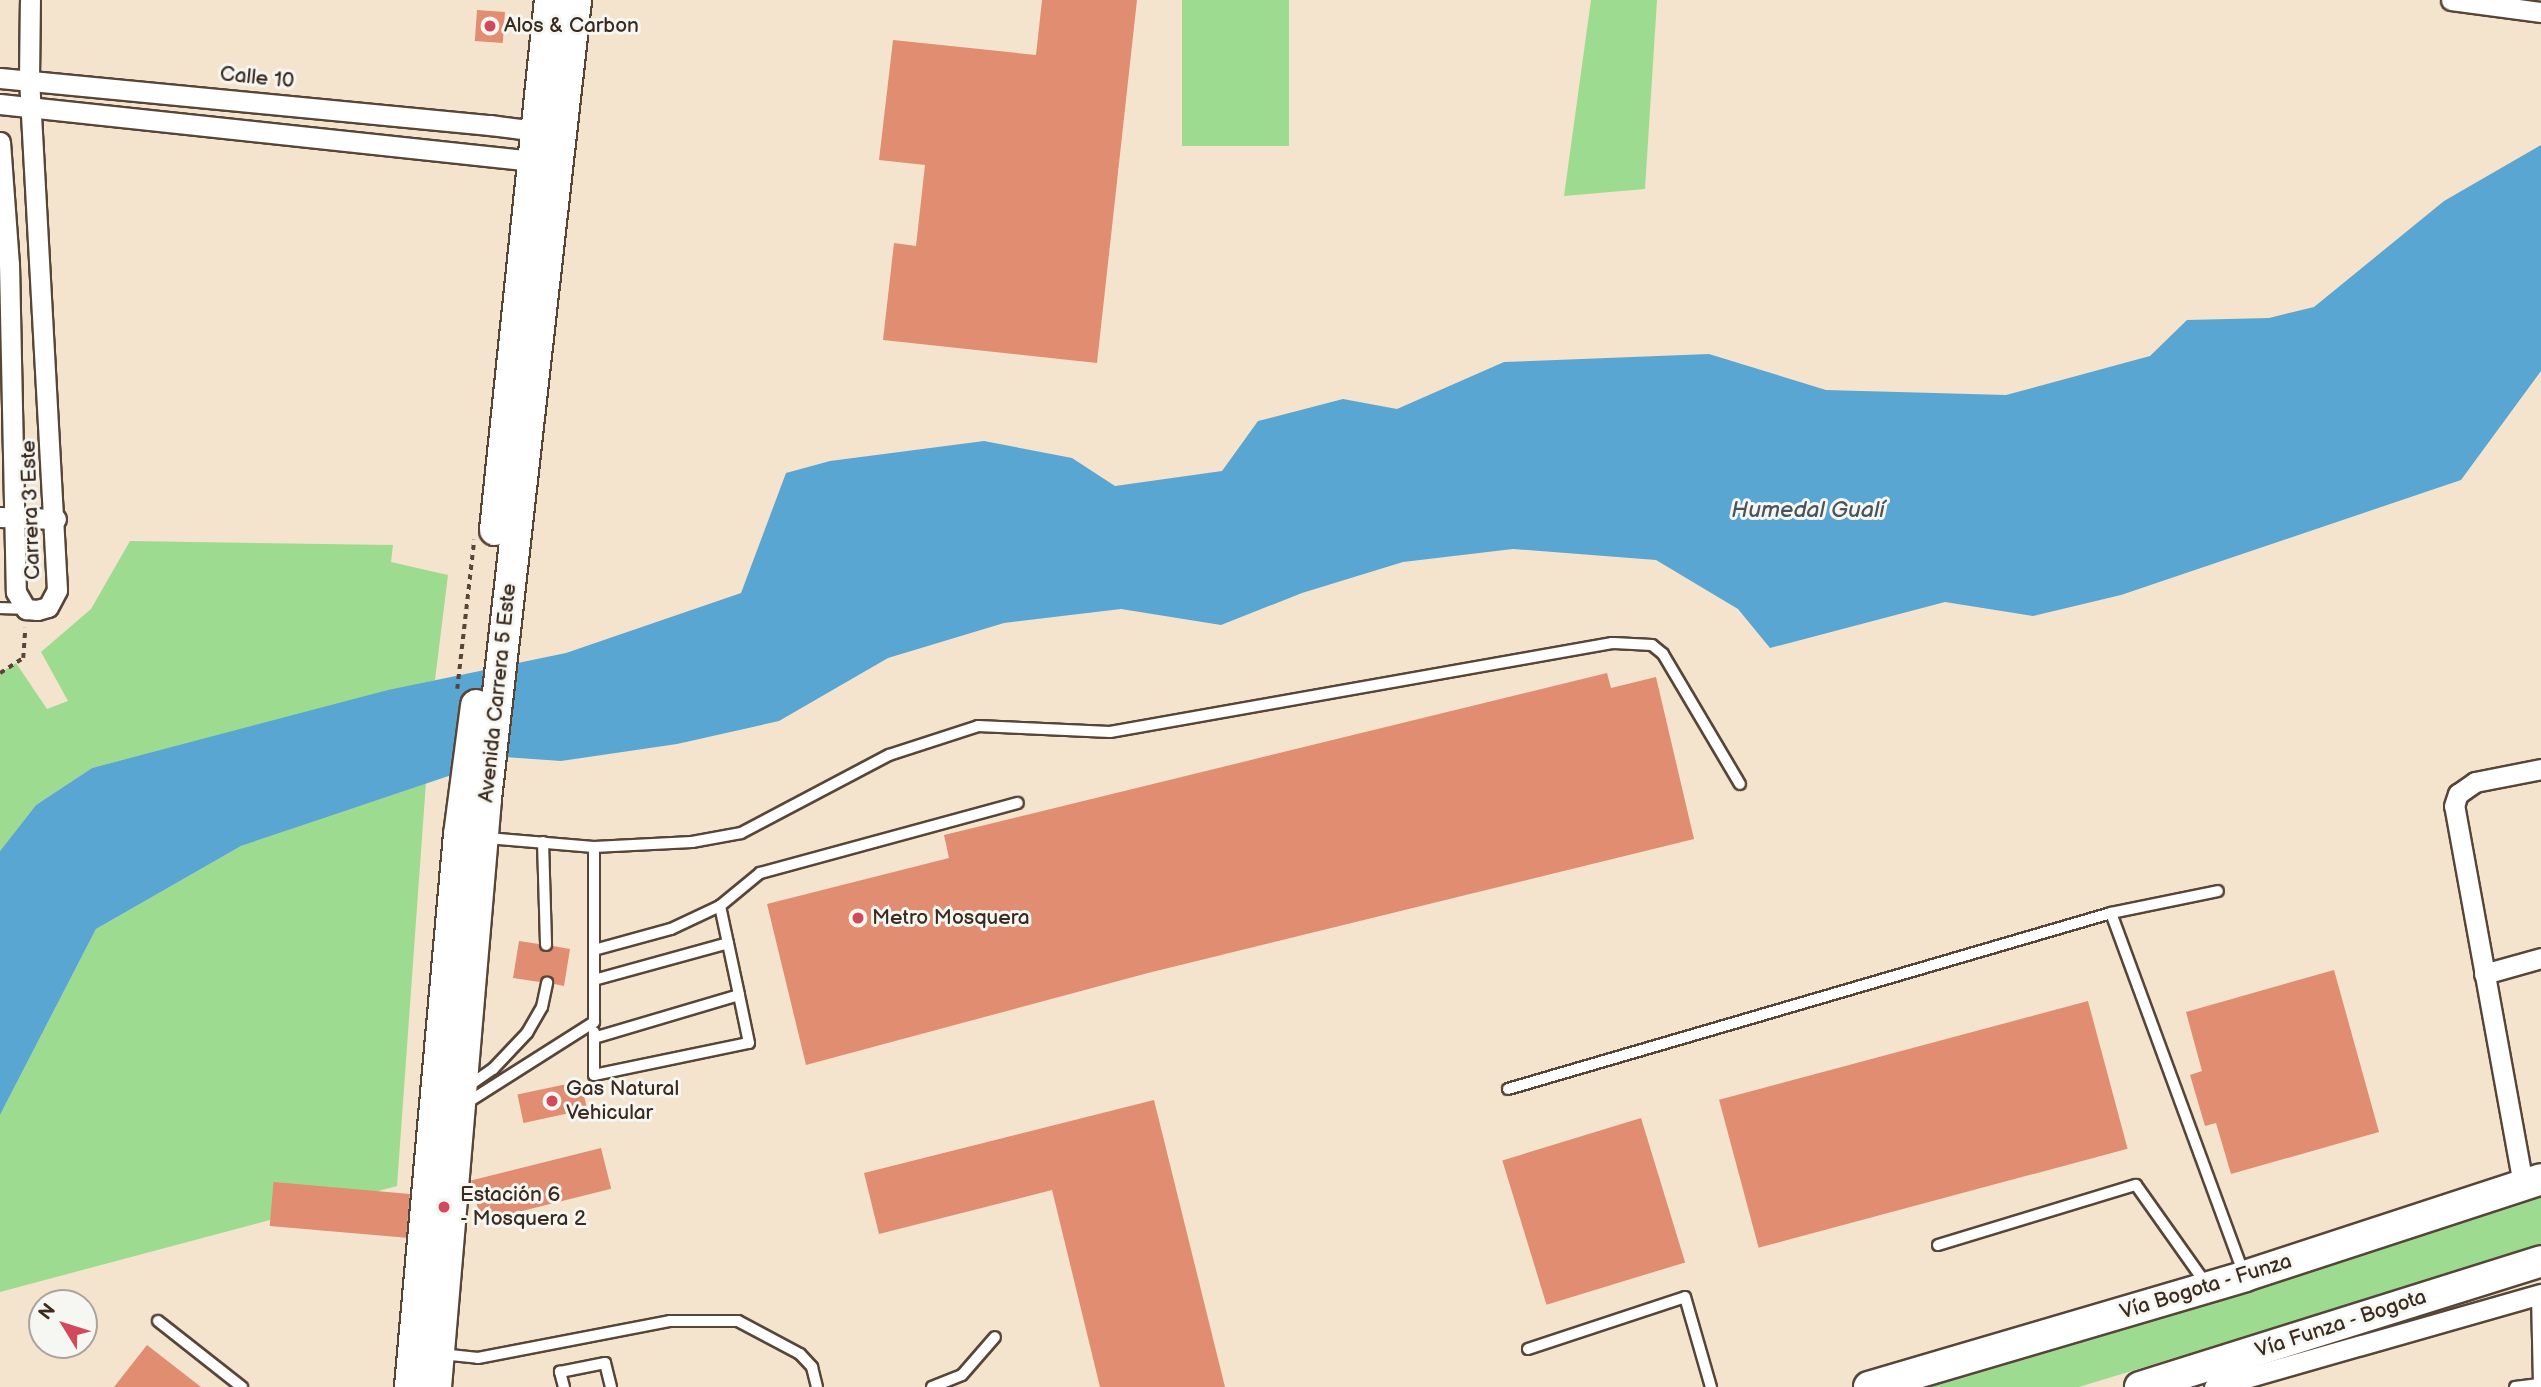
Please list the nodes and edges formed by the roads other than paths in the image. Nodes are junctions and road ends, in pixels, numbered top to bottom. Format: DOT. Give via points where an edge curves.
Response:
graph roads {
  1 [pos="30,0"];
  2 [pos="550,0"];
  3 [pos="576,0"];
  4 [pos="2451,0"];
  5 [pos="2541,12"];
  6 [pos="0,78"];
  7 [pos="29,78"];
  8 [pos="0,104"];
  9 [pos="32,106"];
  10 [pos="523,129"];
  11 [pos="0,142"];
  12 [pos="501,157"];
  13 [pos="546,159"];
  14 [pos="7,517"];
  15 [pos="56,519"];
  16 [pos="0,608"];
  17 [pos="26,609"];
  18 [pos="2541,769"];
  19 [pos="1740,784"];
  20 [pos="1018,803"];
  21 [pos="471,836"];
  22 [pos="543,842"];
  23 [pos="594,847"];
  24 [pos="2218,891"];
  25 [pos="720,906"];
  26 [pos="2111,913"];
  27 [pos="728,943"];
  28 [pos="546,945"];
  29 [pos="594,950"];
  30 [pos="2541,958"];
  31 [pos="2484,974"];
  32 [pos="594,980"];
  33 [pos="547,983"];
  34 [pos="739,995"];
  35 [pos="594,1022"];
  36 [pos="594,1038"];
  37 [pos="1508,1089"];
  38 [pos="460,1099"];
  39 [pos="2532,1182"];
  40 [pos="1938,1245"];
  41 [pos="2541,1261"];
  42 [pos="2245,1276"];
  43 [pos="2208,1287"];
  44 [pos="2539,1295"];
  45 [pos="158,1321"];
  46 [pos="995,1337"];
  47 [pos="1528,1349"];
  48 [pos="439,1353"];
  49 [pos="2264,1379"];
  50 [pos="242,1387"];
  51 [pos="410,1387"];
  52 [pos="436,1387"];
  53 [pos="564,1387"];
  54 [pos="611,1387"];
  55 [pos="817,1387"];
  56 [pos="932,1387"];
  57 [pos="1712,1387"];
  58 [pos="1869,1387"];
  59 [pos="2140,1387"];
  60 [pos="2214,1387"];
  61 [pos="2515,1387"];
  1 -- 7 [label="street, Carrera 3 Este"];
  2 -- 10 [label="main road, Avenida Carrera 5 Este"];
  3 -- 13 [label="main road, Avenida Carrera 5 Este"];
  4 -- 5 [label="street"];
  6 -- 7 [label="street, Calle 10"];
  7 -- 9 [label="street, Carrera 3 Este"];
  7 -- 10 [label="street, Calle 10"];
  8 -- 9 [label="street"];
  9 -- 12 [label="street"];
  9 -- 15 [label="street, Carrera 3 Este"];
  10 -- 12 [label="street"];
  10 -- 13 [label="main road, Avenida Carrera 5 Este"];
  11 -- 14 [label="street, Carrera 3 Este" via="9,264"];
  12 -- 13 [label="street"];
  13 -- 21 [label="main road, Avenida Carrera 5 Este"];
  14 -- 15 [label="street"];
  14 -- 17 [label="street, Carrera 3 Este" via="16,592"];
  15 -- 17 [label="street, Carrera 3 Este" via="54,601 48,607"];
  16 -- 17 [label="lane"];
  18 -- 31 [label="street" via="2475,782 2459,794 2454,806"];
  19 -- 23 [label="lane" via="1663,654 1652,645 1612,643 1110,732 978,726 889,755 741,833 657,846"];
  20 -- 25 [label="lane" via="760,873"];
  21 -- 22 [label="lane"];
  21 -- 38 [label="main road, Avenida Carrera 5 Este"];
  21 -- 51 [label="main road, Avenida Carrera 5 Este"];
  22 -- 23 [label="lane"];
  22 -- 28 [label="lane"];
  23 -- 29 [label="lane"];
  24 -- 26 [label="lane"];
  25 -- 27 [label="lane"];
  25 -- 29 [label="lane" via="671,929"];
  26 -- 37 [label="lane"];
  26 -- 42 [label="lane"];
  27 -- 32 [label="lane"];
  27 -- 34 [label="lane"];
  29 -- 32 [label="lane"];
  30 -- 31 [label="street"];
  31 -- 39 [label="street"];
  32 -- 35 [label="lane"];
  33 -- 38 [label="lane" via="542,1007 527,1033"];
  34 -- 36 [label="lane"];
  34 -- 36 [label="lane" via="749,1043 594,1075"];
  35 -- 36 [label="lane"];
  35 -- 38 [label="lane"];
  38 -- 48 [label="main road, Avenida Carrera 5 Este"];
  39 -- 42 [label="main road, Vía Bogota - Funza"];
  40 -- 43 [label="lane" via="2136,1185"];
  41 -- 59 [label="main road, Vía Funza - Bogota"];
  42 -- 43 [label="main road, Vía Bogota - Funza"];
  43 -- 58 [label="main road, Vía Bogota - Funza"];
  44 -- 49 [label="street, Vía Funza - Bogota"];
  44 -- 61 [label="lane" via="2539,1384"];
  45 -- 50 [label="lane"];
  46 -- 56 [label="lane" via="962,1375"];
  47 -- 57 [label="lane" via="1685,1297"];
  48 -- 52 [label="main road, Avenida Carrera 5 Este"];
  48 -- 55 [label="lane" via="478,1358 670,1321 738,1321 800,1354 812,1367"];
  49 -- 60 [label="street, Vía Funza - Bogota"];
  53 -- 54 [label="lane" via="560,1372 605,1363"];
}
